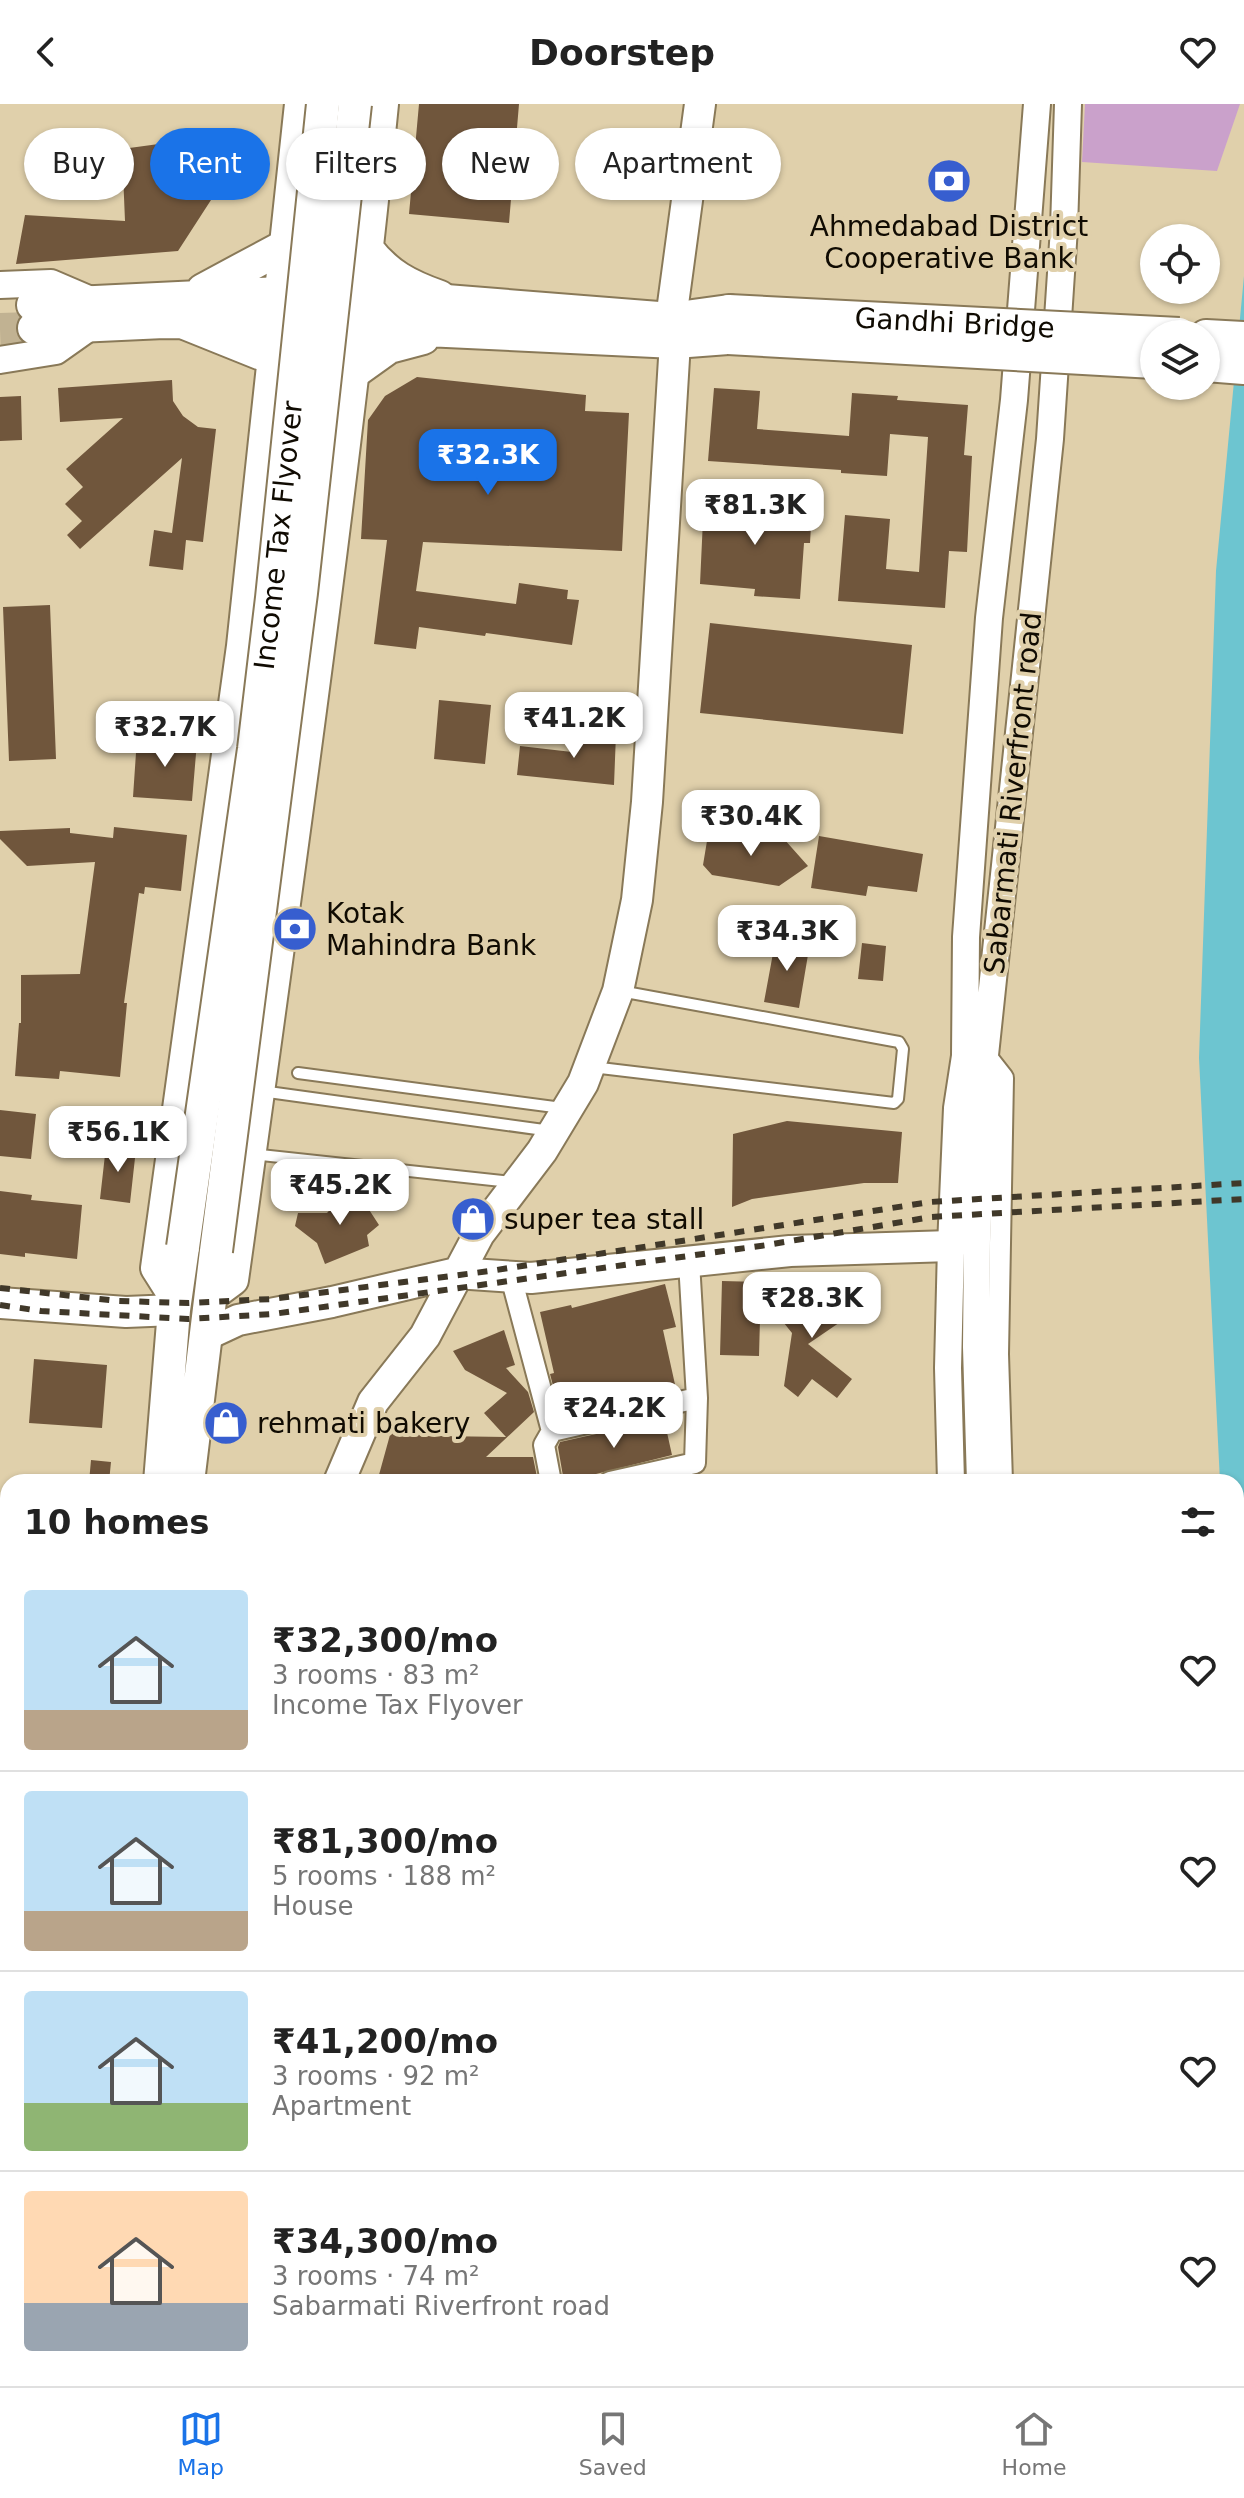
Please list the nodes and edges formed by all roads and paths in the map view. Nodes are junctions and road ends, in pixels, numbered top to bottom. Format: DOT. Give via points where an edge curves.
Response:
graph roads {
  1 [pos="300,104"];
  2 [pos="323,104"];
  3 [pos="355,104"];
  4 [pos="383,104"];
  5 [pos="700,104"];
  6 [pos="1037,104"];
  7 [pos="1068,104"];
  8 [pos="285,246"];
  9 [pos="367,247"];
  10 [pos="0,285"];
  11 [pos="279,306"];
  12 [pos="182,310"];
  13 [pos="92,314"];
  14 [pos="350,314"];
  15 [pos="34,316"];
  16 [pos="456,316"];
  17 [pos="728,324"];
  18 [pos="673,330"];
  19 [pos="1140,333"];
  20 [pos="1220,337"];
  21 [pos="1244,338"];
  22 [pos="0,360"];
  23 [pos="274,360"];
  24 [pos="1140,361"];
  25 [pos="1220,366"];
  26 [pos="1244,368"];
  27 [pos="354,372"];
  28 [pos="618,991"];
  29 [pos="985,1055"];
  30 [pos="589,1067"];
  31 [pos="298,1073"];
  32 [pos="259,1091"];
  33 [pos="561,1120"];
  34 [pos="250,1154"];
  35 [pos="518,1183"];
  36 [pos="951,1246"];
  37 [pos="689,1262"];
  38 [pos="456,1273"];
  39 [pos="511,1277"];
  40 [pos="210,1297"];
  41 [pos="0,1303"];
  42 [pos="174,1304"];
  43 [pos="208,1334"];
  44 [pos="697,1398"];
  45 [pos="552,1431"];
  46 [pos="161,1474"];
  47 [pos="189,1474"];
  48 [pos="342,1474"];
  49 [pos="549,1474"];
  50 [pos="646,1474"];
  51 [pos="951,1474"];
  52 [pos="980,1474"];
  53 [pos="1002,1474"];
  1 -- 8 [label="main road"];
  2 -- 42 [label="main road, Income Tax Flyover, bridge" via="254,749"];
  3 -- 40 [label="main road, Income Tax Flyover, bridge" via="301,593"];
  4 -- 9 [label="main road"];
  5 -- 18 [label="main road"];
  6 -- 36 [label="street, Sabarmati Riverfront road" via="986,666"];
  7 -- 29 [label="street, Sabarmati Riverfront road" via="1050,439"];
  8 -- 11 [label="main road"];
  8 -- 12 [label="main road"];
  9 -- 14 [label="main road"];
  9 -- 16 [label="main road" via="385,269"];
  10 -- 13 [label="street" via="51,283"];
  11 -- 12 [label="main road"];
  11 -- 14 [label="main road"];
  11 -- 14 [label="main road" via="321,291"];
  11 -- 23 [label="main road"];
  12 -- 13 [label="main road"];
  12 -- 23 [label="main road"];
  13 -- 15 [label="main road"];
  13 -- 22 [label="street" via="56,351"];
  14 -- 16 [label="main road"];
  14 -- 27 [label="main road"];
  16 -- 18 [label="main road"];
  16 -- 27 [label="main road" via="389,347"];
  17 -- 18 [label="main road"];
  17 -- 19 [label="main road, Gandhi Bridge, bridge"];
  17 -- 24 [label="main road, Gandhi Bridge, bridge"];
  18 -- 28 [label="main road" via="647,802 637,900"];
  20 -- 21 [label="main road"];
  23 -- 42 [label="main road" via="242,646 156,1268"];
  25 -- 26 [label="main road"];
  27 -- 32 [label="main road"];
  28 -- 30 [label="main road"];
  28 -- 30 [label="lane" via="899,1042 903,1049 898,1099 894,1103"];
  29 -- 52 [label="street, Sabarmati Riverfront road" via="977,1239"];
  29 -- 53 [label="street" via="1003,1078 998,1354"];
  30 -- 33 [label="main road"];
  31 -- 33 [label="lane"];
  32 -- 33 [label="lane"];
  32 -- 34 [label="main road"];
  33 -- 35 [label="main road"];
  34 -- 35 [label="lane"];
  34 -- 40 [label="main road" via="233,1280"];
  35 -- 38 [label="main road"];
  36 -- 37 [label="main road" via="790,1251"];
  36 -- 51 [label="street, Sabarmati Riverfront road"];
  37 -- 39 [label="main road"];
  37 -- 44 [label="street"];
  38 -- 39 [label="main road"];
  38 -- 43 [label="main road" via="238,1320"];
  38 -- 48 [label="main road" via="425,1336 373,1402"];
  39 -- 45 [label="street"];
  40 -- 43 [label="main road, Income Tax Flyover"];
  41 -- 42 [label="main road" via="126,1312"];
  42 -- 46 [label="main road, Income Tax Flyover"];
  43 -- 47 [label="main road, Income Tax Flyover"];
  44 -- 45 [label="street"];
  44 -- 50 [label="street" via="695,1463"];
  45 -- 49 [label="street" via="544,1445"];
}
